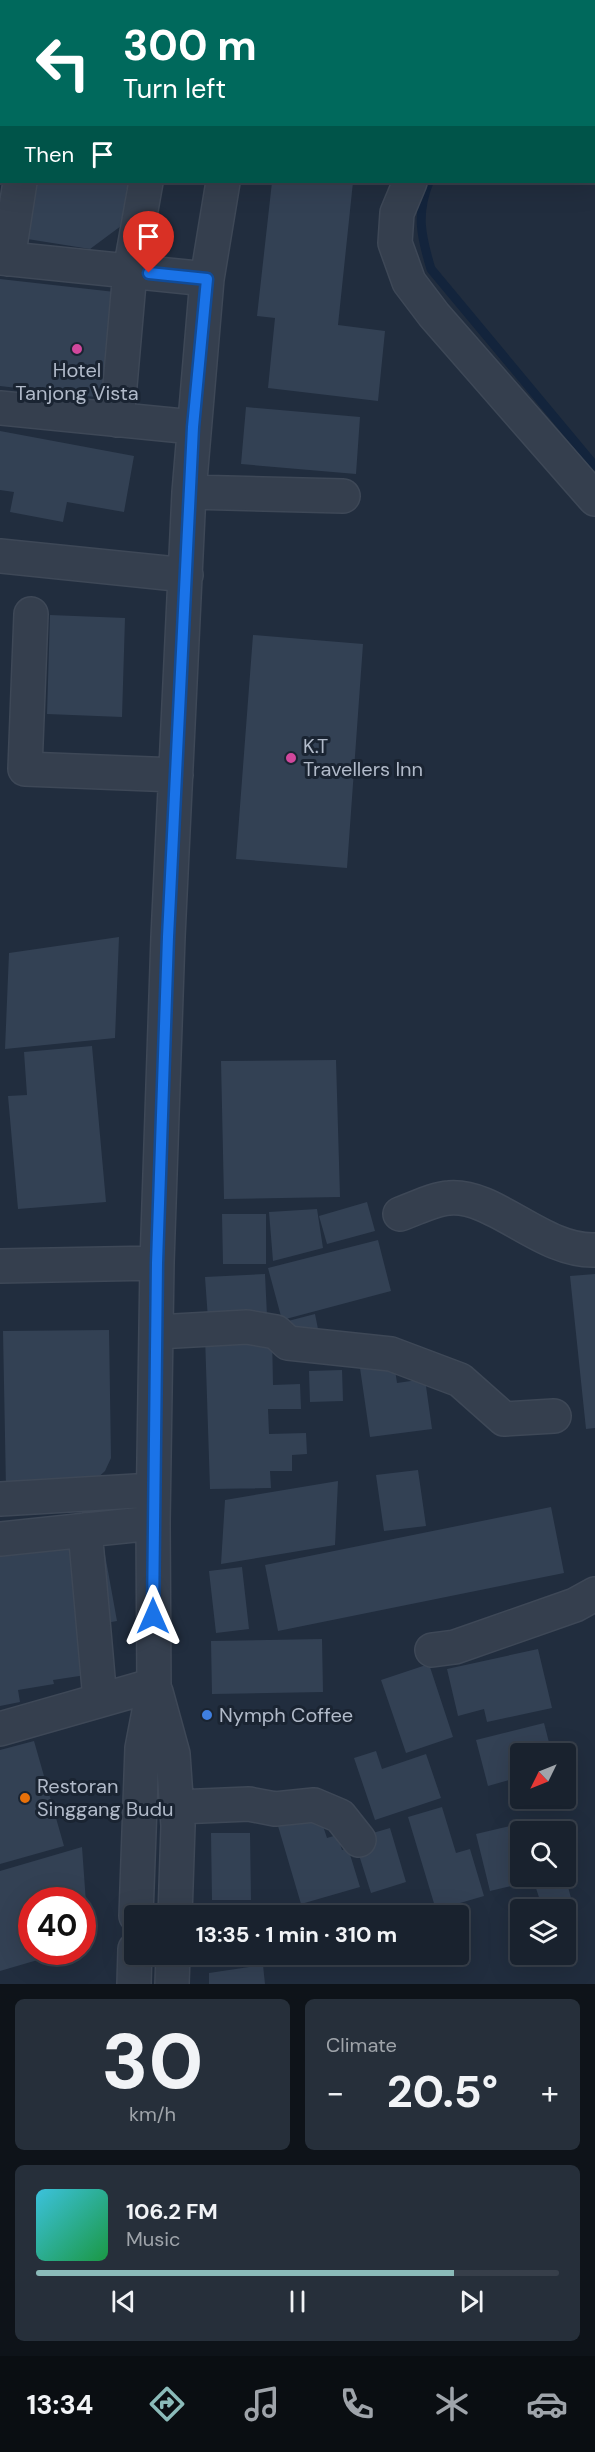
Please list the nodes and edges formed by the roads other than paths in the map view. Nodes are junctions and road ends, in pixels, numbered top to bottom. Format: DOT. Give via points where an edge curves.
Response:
graph roads {
  1 [pos="20,183"];
  2 [pos="146,183"];
  3 [pos="223,183"];
  4 [pos="410,183"];
  5 [pos="4,258"];
  6 [pos="130,271"];
  7 [pos="207,279"];
  8 [pos="0,408"];
  9 [pos="117,420"];
  10 [pos="193,427"];
  11 [pos="189,492"];
  12 [pos="343,496"];
  13 [pos="595,498"];
  14 [pos="0,556"];
  15 [pos="186,575"];
  16 [pos="31,614"];
  17 [pos="176,775"];
  18 [pos="400,1214"];
  19 [pos="595,1250"];
  20 [pos="157,1263"];
  21 [pos="0,1266"];
  22 [pos="157,1332"];
  23 [pos="554,1416"];
  24 [pos="153,1490"];
  25 [pos="0,1499"];
  26 [pos="153,1523"];
  27 [pos="85,1530"];
  28 [pos="0,1539"];
  29 [pos="595,1594"];
  30 [pos="432,1650"];
  31 [pos="154,1685"];
  32 [pos="100,1700"];
  33 [pos="0,1729"];
  34 [pos="177,1807"];
  35 [pos="359,1840"];
  36 [pos="136,1905"];
  37 [pos="175,1905"];
  38 [pos="135,1965"];
  39 [pos="173,1965"];
  40 [pos="134,1984"];
  41 [pos="172,1984"];
  1 -- 5 [label="street"];
  2 -- 6 [label="street"];
  3 -- 7 [label="street"];
  4 -- 13 [label="street" via="397,213 395,243 410,282 434,315"];
  5 -- 6 [label="street"];
  6 -- 7 [label="street"];
  6 -- 9 [label="street"];
  7 -- 10 [label="street"];
  8 -- 9 [label="street"];
  9 -- 10 [label="street"];
  10 -- 11 [label="street"];
  11 -- 12 [label="street"];
  11 -- 15 [label="street"];
  14 -- 15 [label="street"];
  15 -- 17 [label="street"];
  16 -- 17 [label="street" via="25,769"];
  17 -- 20 [label="street"];
  18 -- 19 [label="street" via="449,1198 477,1202 550,1240"];
  20 -- 21 [label="street"];
  20 -- 22 [label="street"];
  22 -- 23 [label="street" via="247,1327 276,1332 288,1343 391,1354 460,1380 504,1419"];
  22 -- 24 [label="street"];
  24 -- 25 [label="street"];
  24 -- 26 [label="street"];
  26 -- 27 [label="street"];
  26 -- 31 [label="street"];
  27 -- 28 [label="street"];
  27 -- 32 [label="street"];
  29 -- 30 [label="street" via="575,1605 466,1644"];
  31 -- 32 [label="street"];
  31 -- 34 [label="street" via="173,1755"];
  31 -- 36 [label="street" via="142,1748"];
  32 -- 33 [label="street"];
  34 -- 35 [label="street" via="249,1804 275,1809 314,1805 340,1816"];
  34 -- 37 [label="street"];
  38 -- 40 [label="street"];
  39 -- 41 [label="street"];
}
